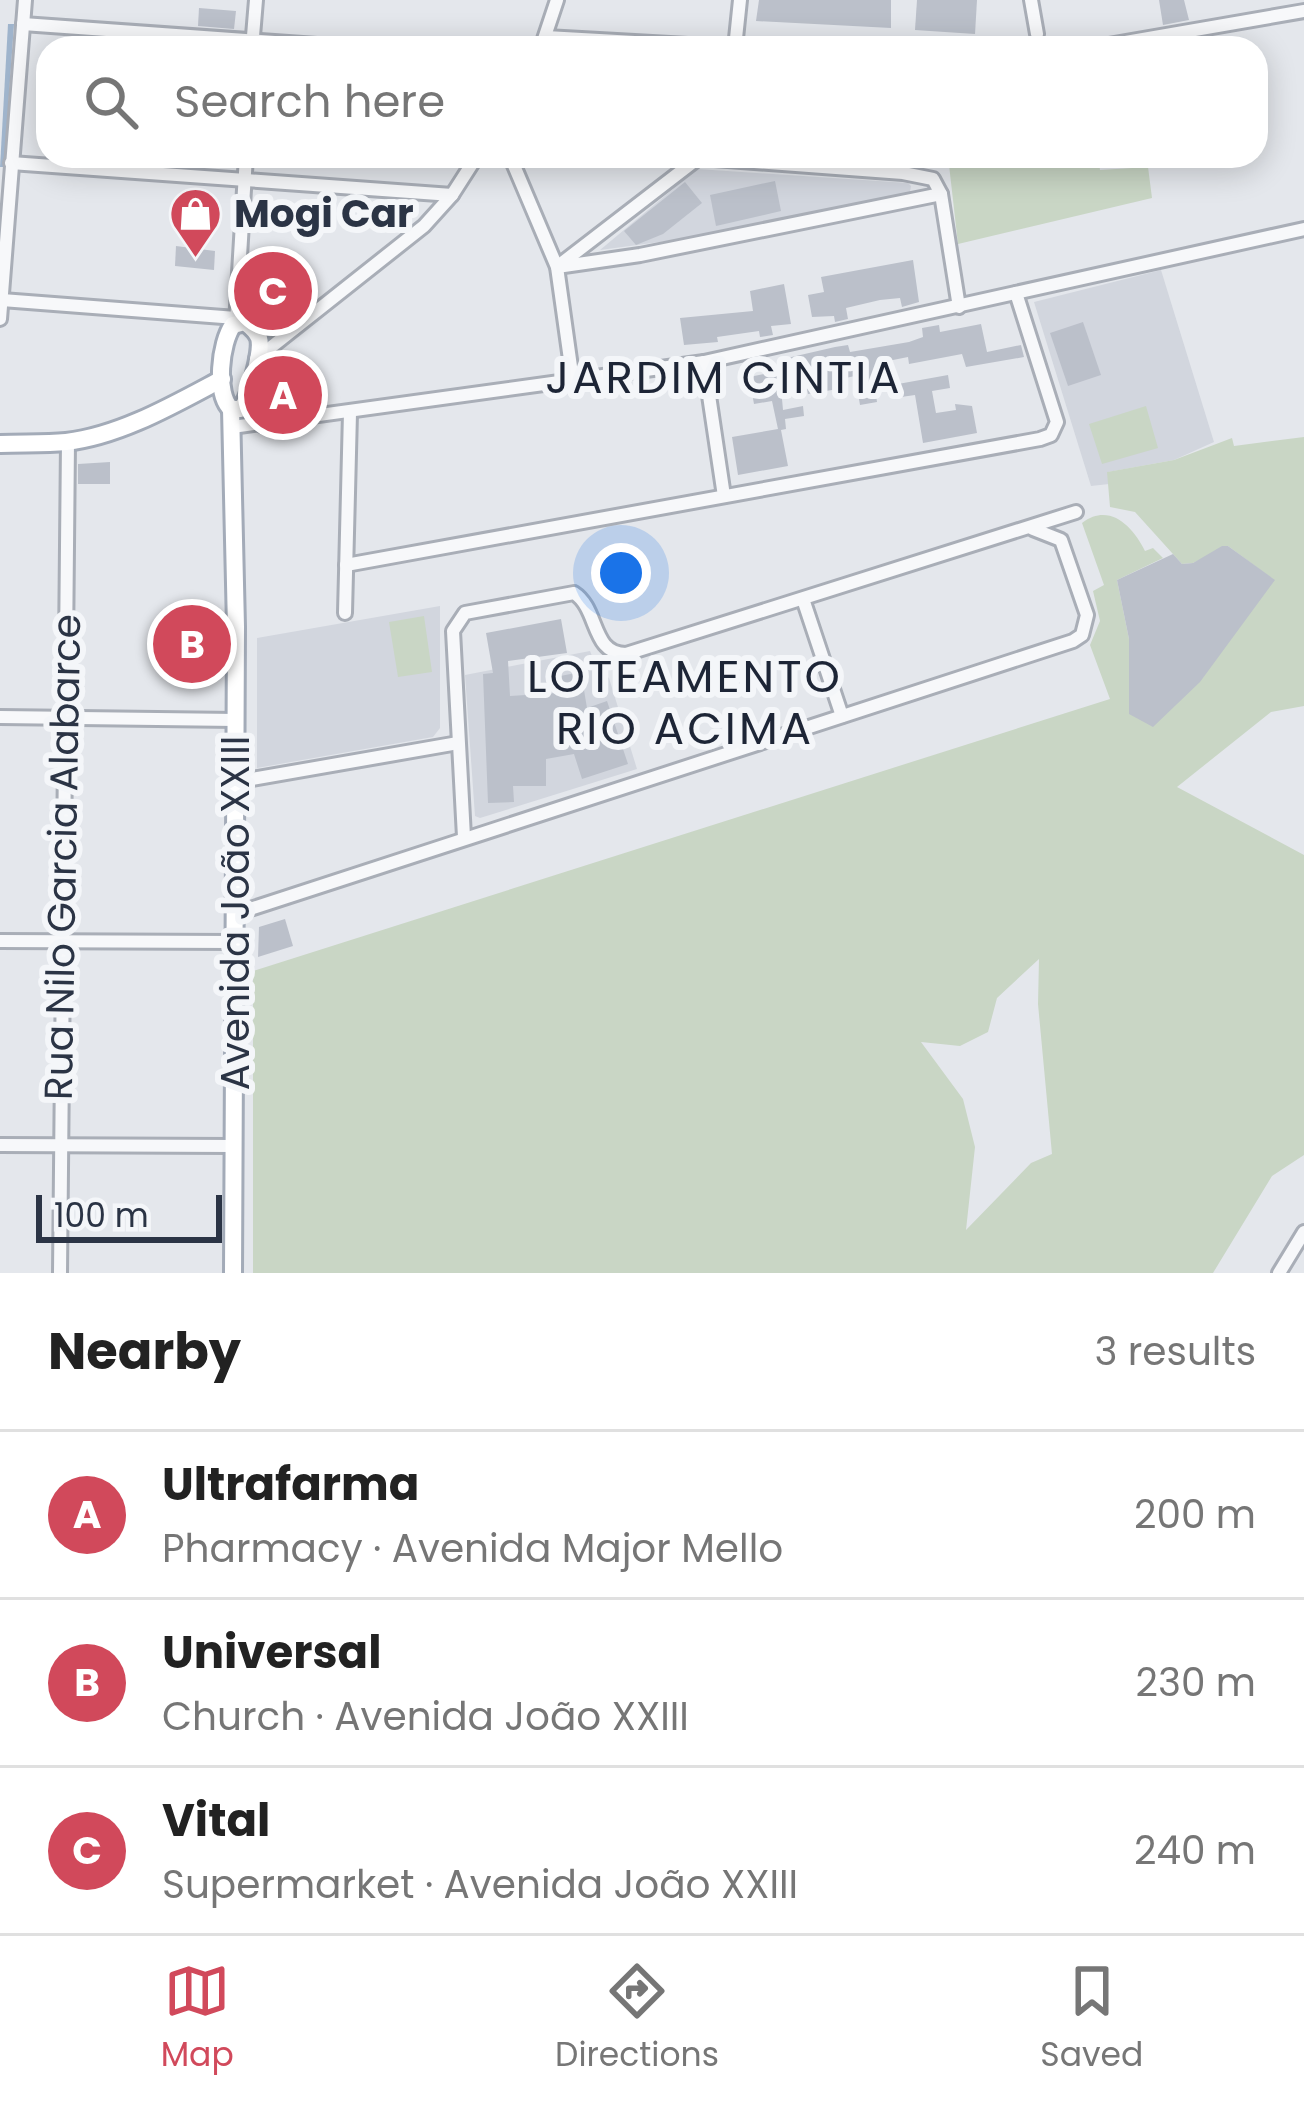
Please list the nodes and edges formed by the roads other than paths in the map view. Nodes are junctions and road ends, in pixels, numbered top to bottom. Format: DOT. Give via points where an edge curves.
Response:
graph roads {
  1 [pos="25,0"];
  2 [pos="256,0"];
  3 [pos="557,0"];
  4 [pos="740,0"];
  5 [pos="1031,0"];
  6 [pos="1304,11"];
  7 [pos="23,24"];
  8 [pos="1037,34"];
  9 [pos="160,36"];
  10 [pos="253,36"];
  11 [pos="545,36"];
  12 [pos="738,36"];
  13 [pos="1160,36"];
  14 [pos="11,163"];
  15 [pos="36,165"];
  16 [pos="84,168"];
  17 [pos="245,168"];
  18 [pos="470,168"];
  19 [pos="515,168"];
  20 [pos="687,168"];
  21 [pos="834,168"];
  22 [pos="245,179"];
  23 [pos="941,194"];
  24 [pos="452,195"];
  25 [pos="1304,229"];
  26 [pos="557,267"];
  27 [pos="1016,293"];
  28 [pos="2,299"];
  29 [pos="959,307"];
  30 [pos="0,319"];
  31 [pos="242,323"];
  32 [pos="299,324"];
  33 [pos="256,359"];
  34 [pos="704,362"];
  35 [pos="222,379"];
  36 [pos="573,381"];
  37 [pos="174,405"];
  38 [pos="233,411"];
  39 [pos="350,413"];
  40 [pos="264,424"];
  41 [pos="68,442"];
  42 [pos="0,444"];
  43 [pos="724,496"];
  44 [pos="1033,529"];
  45 [pos="1060,540"];
  46 [pos="346,565"];
  47 [pos="803,599"];
  48 [pos="345,613"];
  49 [pos="842,716"];
  50 [pos="0,717"];
  51 [pos="62,718"];
  52 [pos="236,720"];
  53 [pos="458,743"];
  54 [pos="236,782"];
  55 [pos="464,837"];
  56 [pos="235,914"];
  57 [pos="0,940"];
  58 [pos="63,941"];
  59 [pos="235,942"];
  60 [pos="0,1144"];
  61 [pos="60,1144"];
  62 [pos="234,1146"];
  63 [pos="1304,1232"];
  64 [pos="1300,1248"];
  65 [pos="60,1273"];
  66 [pos="233,1273"];
  67 [pos="1279,1273"];
  1 -- 7 [label="street"];
  2 -- 10 [label="street"];
  3 -- 11 [label="street"];
  4 -- 12 [label="street"];
  5 -- 8 [label="street"];
  6 -- 13 [label="street"];
  7 -- 9 [label="street"];
  7 -- 14 [label="street"];
  14 -- 15 [label="street"];
  14 -- 28 [label="street"];
  16 -- 22 [label="street"];
  17 -- 22 [label="street, Avenida João XXIII"];
  18 -- 24 [label="street"];
  19 -- 26 [label="street"];
  20 -- 26 [label="street"];
  21 -- 23 [label="street" via="919,175 933,179"];
  22 -- 24 [label="street"];
  22 -- 31 [label="street, Avenida João XXIII"];
  23 -- 26 [label="street"];
  23 -- 29 [label="street"];
  24 -- 32 [label="street"];
  25 -- 27 [label="street"];
  26 -- 36 [label="street"];
  27 -- 29 [label="street"];
  27 -- 43 [label="street" via="1055,430 1040,440"];
  28 -- 30 [label="street"];
  28 -- 31 [label="street"];
  29 -- 34 [label="street"];
  31 -- 32 [label="street"];
  31 -- 33 [label="main road, Avenida João XXIII" via="259,338"];
  31 -- 35 [label="main road, Avenida João XXIII" via="226,335"];
  32 -- 33 [label="street"];
  33 -- 38 [label="main road, Avenida João XXIII"];
  34 -- 36 [label="street"];
  34 -- 43 [label="street"];
  35 -- 37 [label="main road"];
  35 -- 38 [label="main road, Avenida João XXIII"];
  36 -- 39 [label="street"];
  37 -- 38 [label="main road"];
  37 -- 41 [label="main road"];
  38 -- 40 [label="main road"];
  38 -- 52 [label="main road, Avenida João XXIII"];
  39 -- 40 [label="street"];
  39 -- 46 [label="street"];
  41 -- 42 [label="main road"];
  41 -- 51 [label="street, Rua Nilo Garcia Alabarce"];
  43 -- 46 [label="street"];
  44 -- 45 [label="street"];
  44 -- 45 [label="street" via="1076,512"];
  44 -- 47 [label="street"];
  45 -- 49 [label="street" via="1088,615 1082,634"];
  46 -- 48 [label="street"];
  47 -- 49 [label="street"];
  47 -- 53 [label="street" via="626,655 604,648 587,604 574,593 465,613 453,631"];
  49 -- 55 [label="street"];
  50 -- 51 [label="street"];
  51 -- 52 [label="street"];
  51 -- 58 [label="street, Rua Nilo Garcia Alabarce"];
  52 -- 54 [label="main road, Avenida João XXIII"];
  53 -- 54 [label="street"];
  53 -- 55 [label="street"];
  54 -- 56 [label="main road, Avenida João XXIII"];
  55 -- 56 [label="street"];
  56 -- 59 [label="main road, Avenida João XXIII"];
  57 -- 58 [label="street"];
  58 -- 59 [label="street"];
  58 -- 61 [label="street, Rua Nilo Garcia Alabarce"];
  59 -- 62 [label="main road, Avenida João XXIII"];
  60 -- 61 [label="street"];
  61 -- 62 [label="street"];
  61 -- 65 [label="street, Rua Nilo Garcia Alabarce"];
  62 -- 66 [label="main road, Avenida João XXIII"];
  63 -- 64 [label="street"];
  64 -- 67 [label="street"];
}
